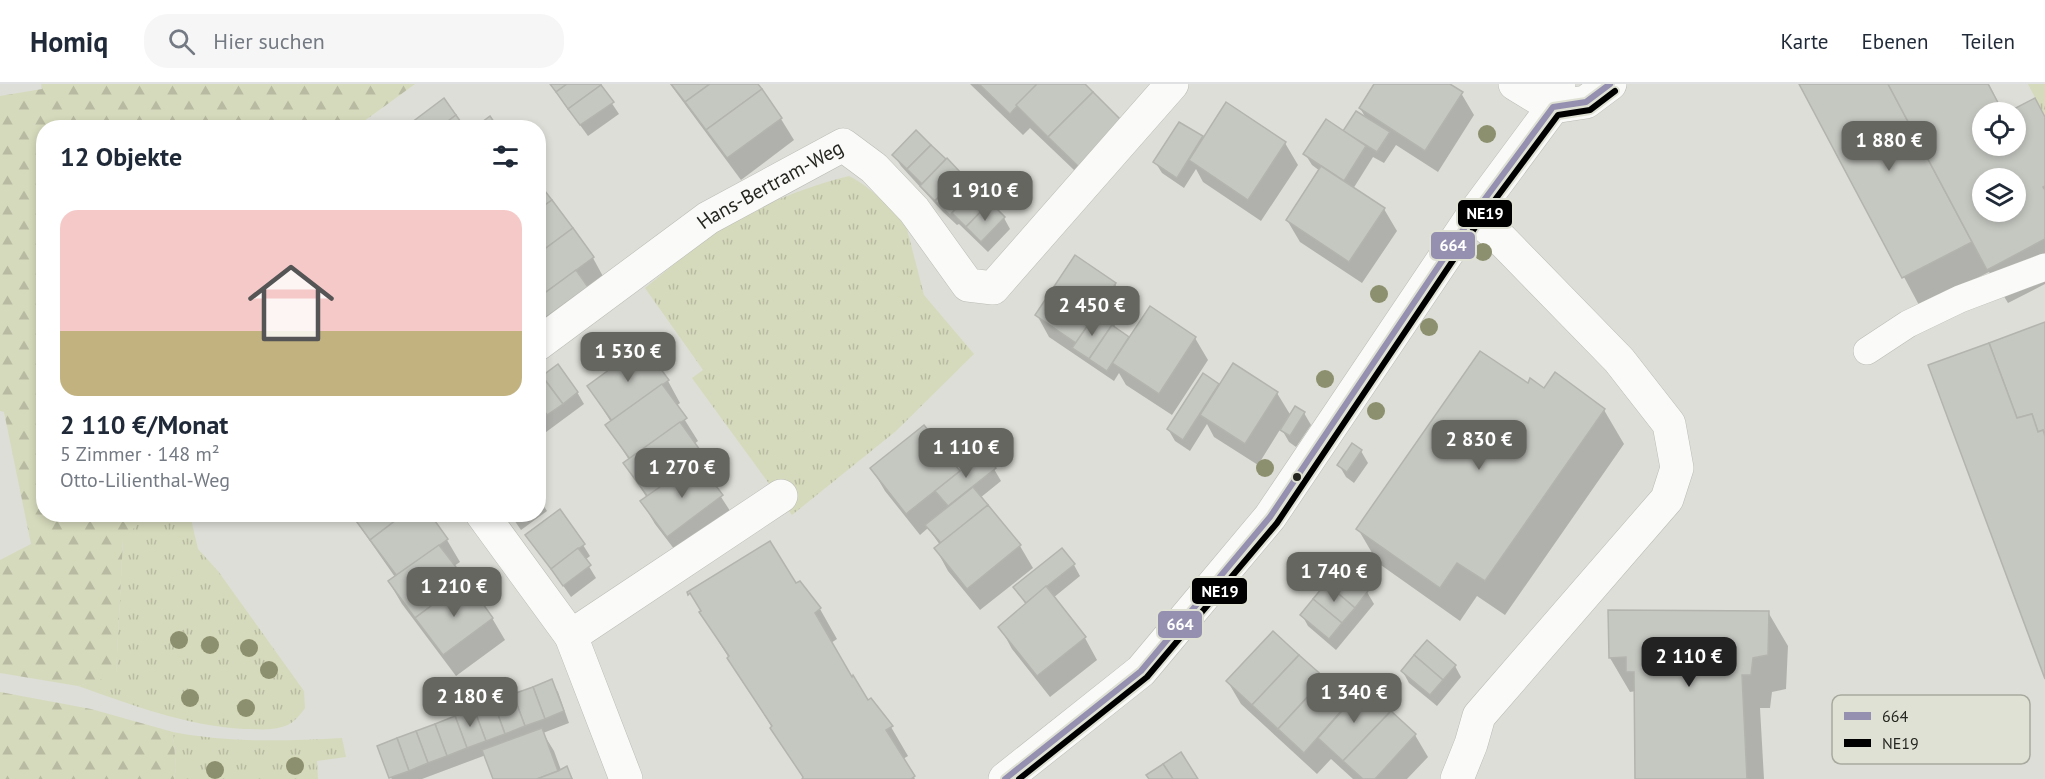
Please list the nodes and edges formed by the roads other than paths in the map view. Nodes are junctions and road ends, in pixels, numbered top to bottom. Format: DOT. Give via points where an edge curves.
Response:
graph roads {
  1 [pos="1172,84"];
  2 [pos="1515,84"];
  3 [pos="1610,84"];
  4 [pos="1556,95"];
  5 [pos="1473,215"];
  6 [pos="2045,267"];
  7 [pos="546,338"];
  8 [pos="1867,351"];
  9 [pos="780,496"];
  10 [pos="488,522"];
  11 [pos="571,636"];
  12 [pos="626,779"];
  13 [pos="1005,779"];
  14 [pos="1457,779"];
  1 -- 7 [label="street, Hans-Bertram-Weg" via="993,288 968,285 914,210 874,168 843,145 708,218"];
  2 -- 4 [label="street"];
  3 -- 4 [label="street" via="1586,102"];
  4 -- 5 [label="street"];
  5 -- 13 [label="street" via="1270,517 1141,671"];
  5 -- 14 [label="street" via="1619,360 1670,424 1677,468 1667,499 1479,716"];
  6 -- 8 [label="lane" via="1939,309"];
  9 -- 11 [label="street"];
  10 -- 11 [label="street"];
  11 -- 12 [label="street"];
}
